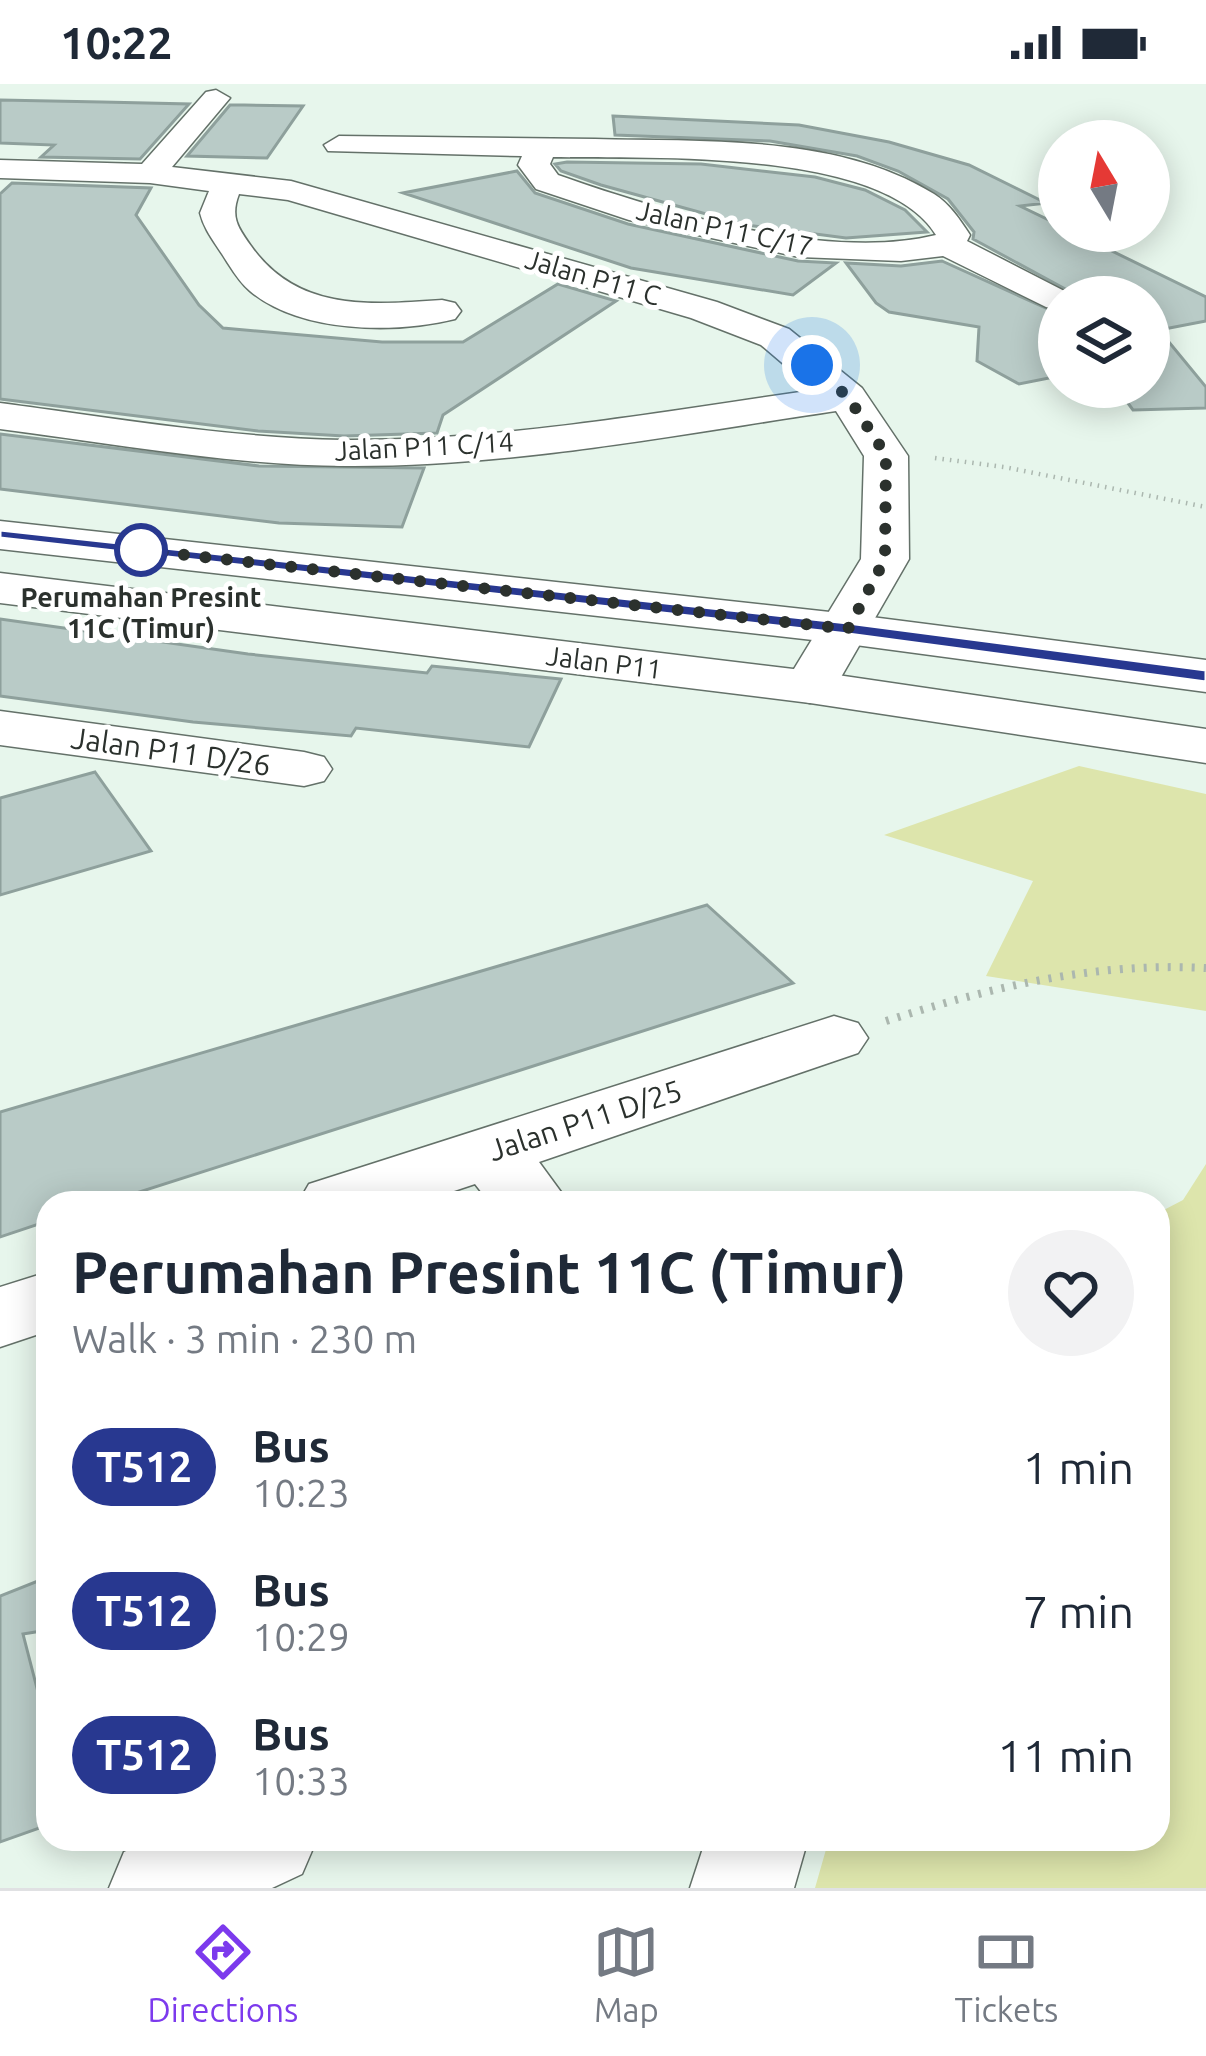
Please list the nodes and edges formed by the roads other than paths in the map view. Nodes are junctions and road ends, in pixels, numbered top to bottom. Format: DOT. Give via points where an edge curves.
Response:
graph roads {
  1 [pos="216,98"];
  2 [pos="339,145"];
  3 [pos="541,147"];
  4 [pos="0,169"];
  5 [pos="150,173"];
  6 [pos="231,181"];
  7 [pos="589,198"];
  8 [pos="449,235"];
  9 [pos="948,245"];
  10 [pos="1038,289"];
  11 [pos="442,311"];
  12 [pos="848,397"];
  13 [pos="0,416"];
  14 [pos="0,535"];
  15 [pos="0,588"];
  16 [pos="848,629"];
  17 [pos="1206,676"];
  18 [pos="810,687"];
  19 [pos="12,742"];
  20 [pos="1206,746"];
  21 [pos="304,769"];
  22 [pos="833,1038"];
  23 [pos="510,1177"];
  24 [pos="416,1191"];
  25 [pos="36,1305"];
  26 [pos="0,1317"];
  27 [pos="240,1851"];
  28 [pos="753,1851"];
  29 [pos="161,1888"];
  30 [pos="742,1888"];
  1 -- 5 [label="street"];
  2 -- 3 [label="street, Jalan P11 C/17"];
  3 -- 7 [label="street, Jalan P11 C/17" via="536,174"];
  3 -- 9 [label="street, Jalan P11 C/17" via="722,153 854,174 938,212 953,236"];
  4 -- 5 [label="street, Jalan P11 C"];
  5 -- 6 [label="street, Jalan P11 C"];
  6 -- 8 [label="street, Jalan P11 C"];
  6 -- 11 [label="street" via="214,206 215,221 260,282 280,295 344,311"];
  7 -- 8 [label="street"];
  7 -- 9 [label="street, Jalan P11 C/17" via="816,249 891,254"];
  8 -- 12 [label="street, Jalan P11 C" via="775,337"];
  9 -- 10 [label="street"];
  12 -- 13 [label="street, Jalan P11 C/14" via="389,453"];
  12 -- 16 [label="street, Jalan P11 C" via="886,455 885,559"];
  14 -- 16 [label="street, Jalan P11"];
  15 -- 18 [label="street, Jalan P11"];
  16 -- 17 [label="street, Jalan P11"];
  16 -- 18 [label="street"];
  18 -- 20 [label="street, Jalan P11"];
  19 -- 21 [label="street, Jalan P11 D/26"];
  22 -- 23 [label="street, Jalan P11 D/25"];
  23 -- 24 [label="street, Jalan P11 D/25"];
  25 -- 26 [label="street"];
  27 -- 29 [label="street"];
  28 -- 30 [label="street"];
}
